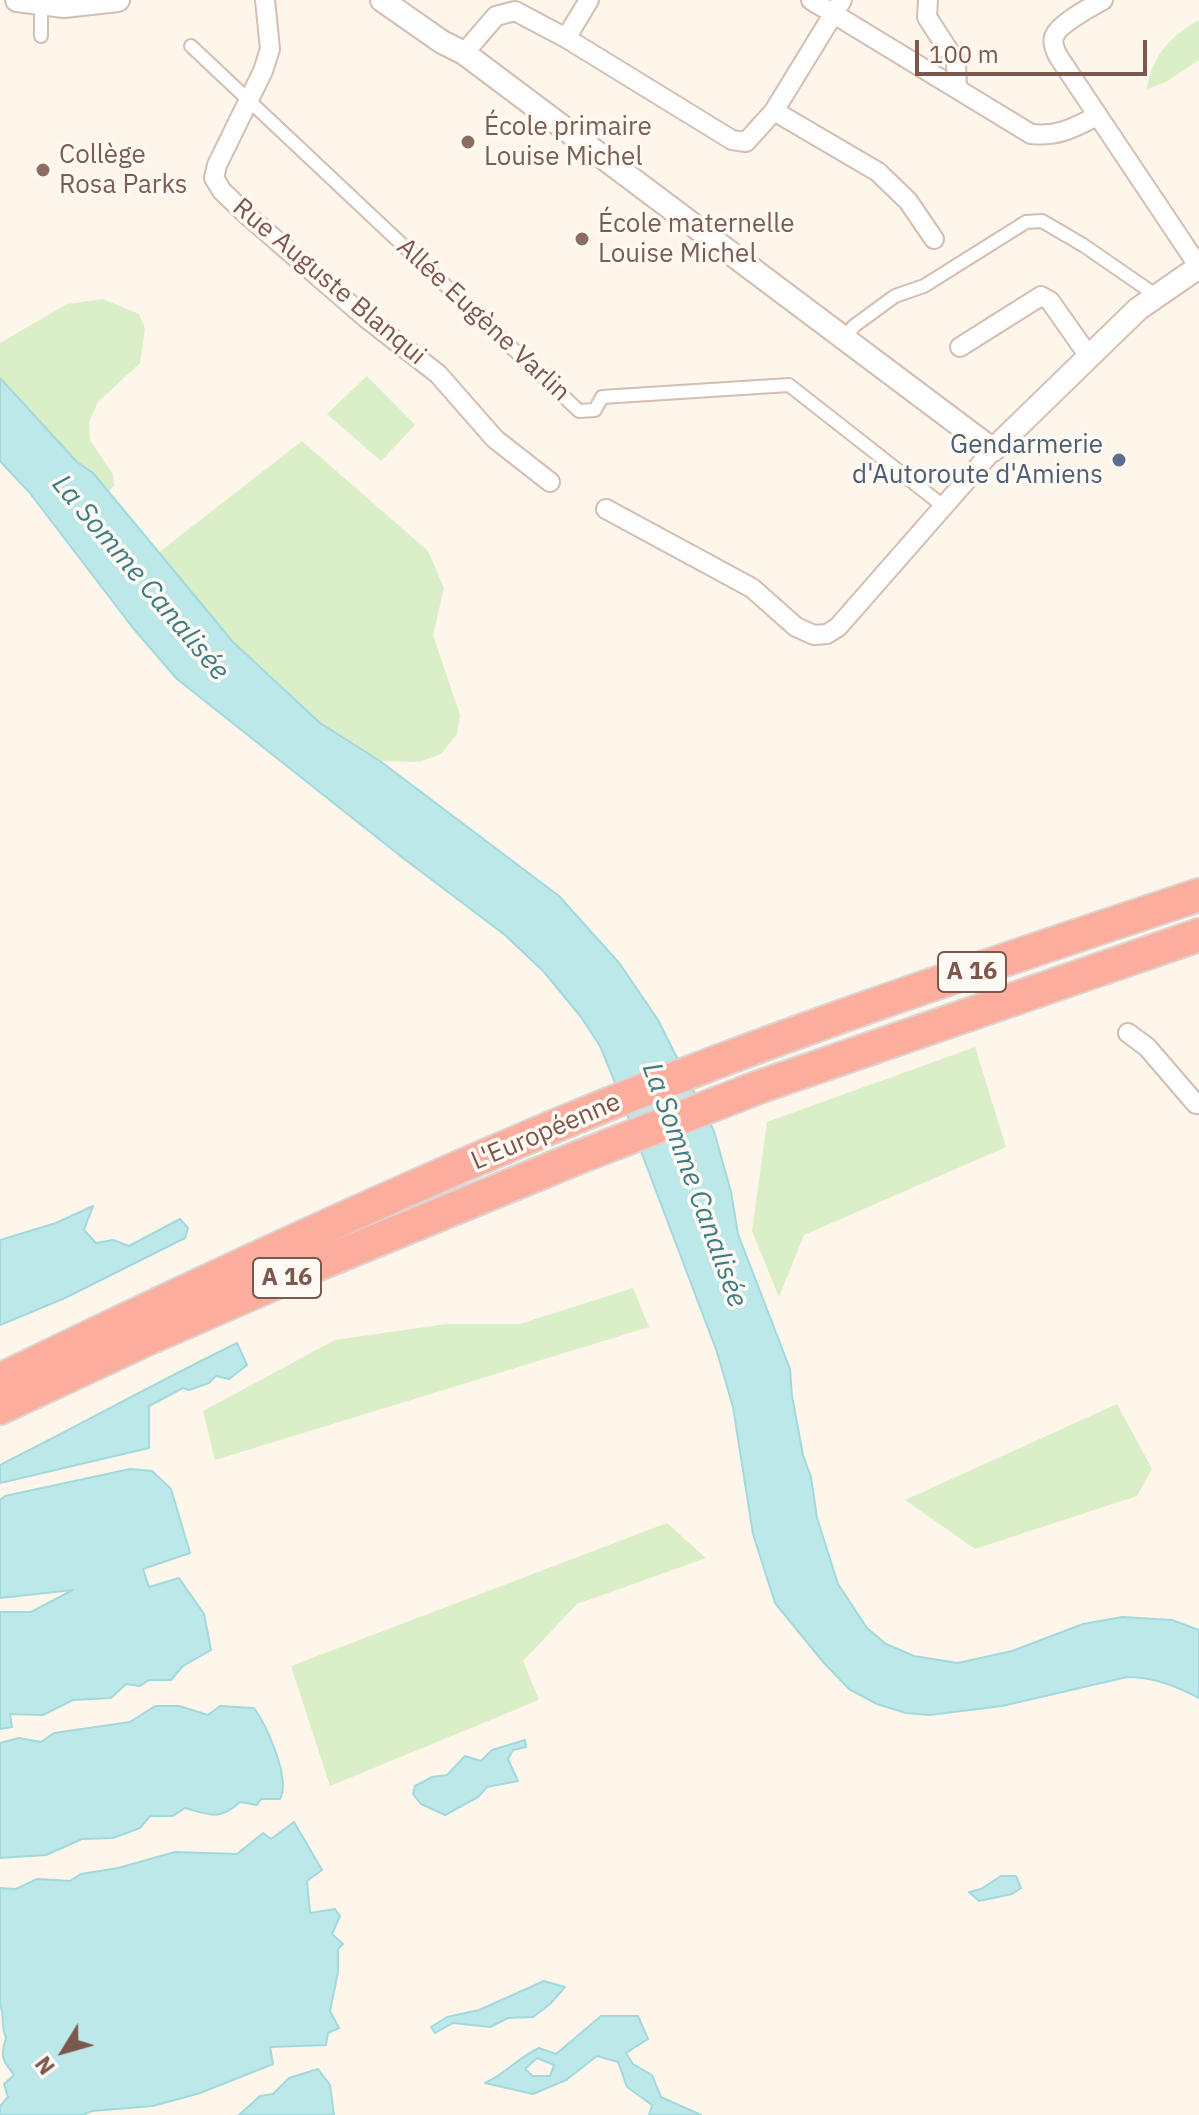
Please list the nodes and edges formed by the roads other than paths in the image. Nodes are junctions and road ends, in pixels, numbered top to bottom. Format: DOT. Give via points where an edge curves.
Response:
graph roads {
  1 [pos="17,0"];
  2 [pos="118,0"];
  3 [pos="265,0"];
  4 [pos="382,0"];
  5 [pos="405,0"];
  6 [pos="589,0"];
  7 [pos="811,0"];
  8 [pos="928,0"];
  9 [pos="1103,0"];
  10 [pos="41,2"];
  11 [pos="838,7"];
  12 [pos="41,36"];
  13 [pos="566,38"];
  14 [pos="191,46"];
  15 [pos="460,50"];
  16 [pos="957,89"];
  17 [pos="249,98"];
  18 [pos="774,111"];
  19 [pos="1097,116"];
  20 [pos="934,239"];
  21 [pos="1199,267"];
  22 [pos="1157,296"];
  23 [pos="844,339"];
  24 [pos="960,347"];
  25 [pos="1088,355"];
  26 [pos="993,450"];
  27 [pos="550,482"];
  28 [pos="942,505"];
  29 [pos="606,509"];
  30 [pos="1199,895"];
  31 [pos="1199,935"];
  32 [pos="1128,1033"];
  33 [pos="1199,1104"];
  34 [pos="0,1380"];
  35 [pos="0,1408"];
  1 -- 10 [label="street"];
  2 -- 10 [label="street" via="64,6"];
  3 -- 17 [label="street, Rue Auguste Blanqui" via="270,49"];
  4 -- 15 [label="street"];
  5 -- 15 [label="street"];
  6 -- 13 [label="street"];
  7 -- 11 [label="street"];
  8 -- 16 [label="street" via="927,17 956,62"];
  9 -- 19 [label="street" via="1059,28 1053,38 1058,56"];
  10 -- 12 [label="street"];
  11 -- 16 [label="street"];
  11 -- 18 [label="street"];
  13 -- 15 [label="street" via="515,11 496,16"];
  13 -- 18 [label="street" via="732,140 746,142"];
  14 -- 17 [label="street, Allée Eugène Varlin"];
  15 -- 23 [label="street"];
  16 -- 19 [label="street" via="1031,134 1064,133"];
  17 -- 27 [label="street, Rue Auguste Blanqui" via="217,165 214,178 222,191 438,374 495,439"];
  17 -- 28 [label="street, Allée Eugène Varlin" via="579,411 595,410 602,397 789,385"];
  18 -- 20 [label="street" via="878,172 908,201"];
  19 -- 21 [label="street"];
  21 -- 22 [label="street"];
  22 -- 23 [label="street" via="1042,221 1026,222 924,286 895,296"];
  22 -- 25 [label="street"];
  23 -- 26 [label="street"];
  24 -- 25 [label="street" via="1041,296"];
  25 -- 26 [label="street"];
  26 -- 28 [label="street"];
  28 -- 29 [label="street" via="838,627 814,635 796,627 752,588"];
  30 -- 34 [label="highway, L'Européenne / A 16" via="746,1051 563,1123 290,1242"];
  31 -- 35 [label="highway, L'Européenne / A 16" via="759,1087 577,1158 314,1266"];
  32 -- 33 [label="street"];
}
